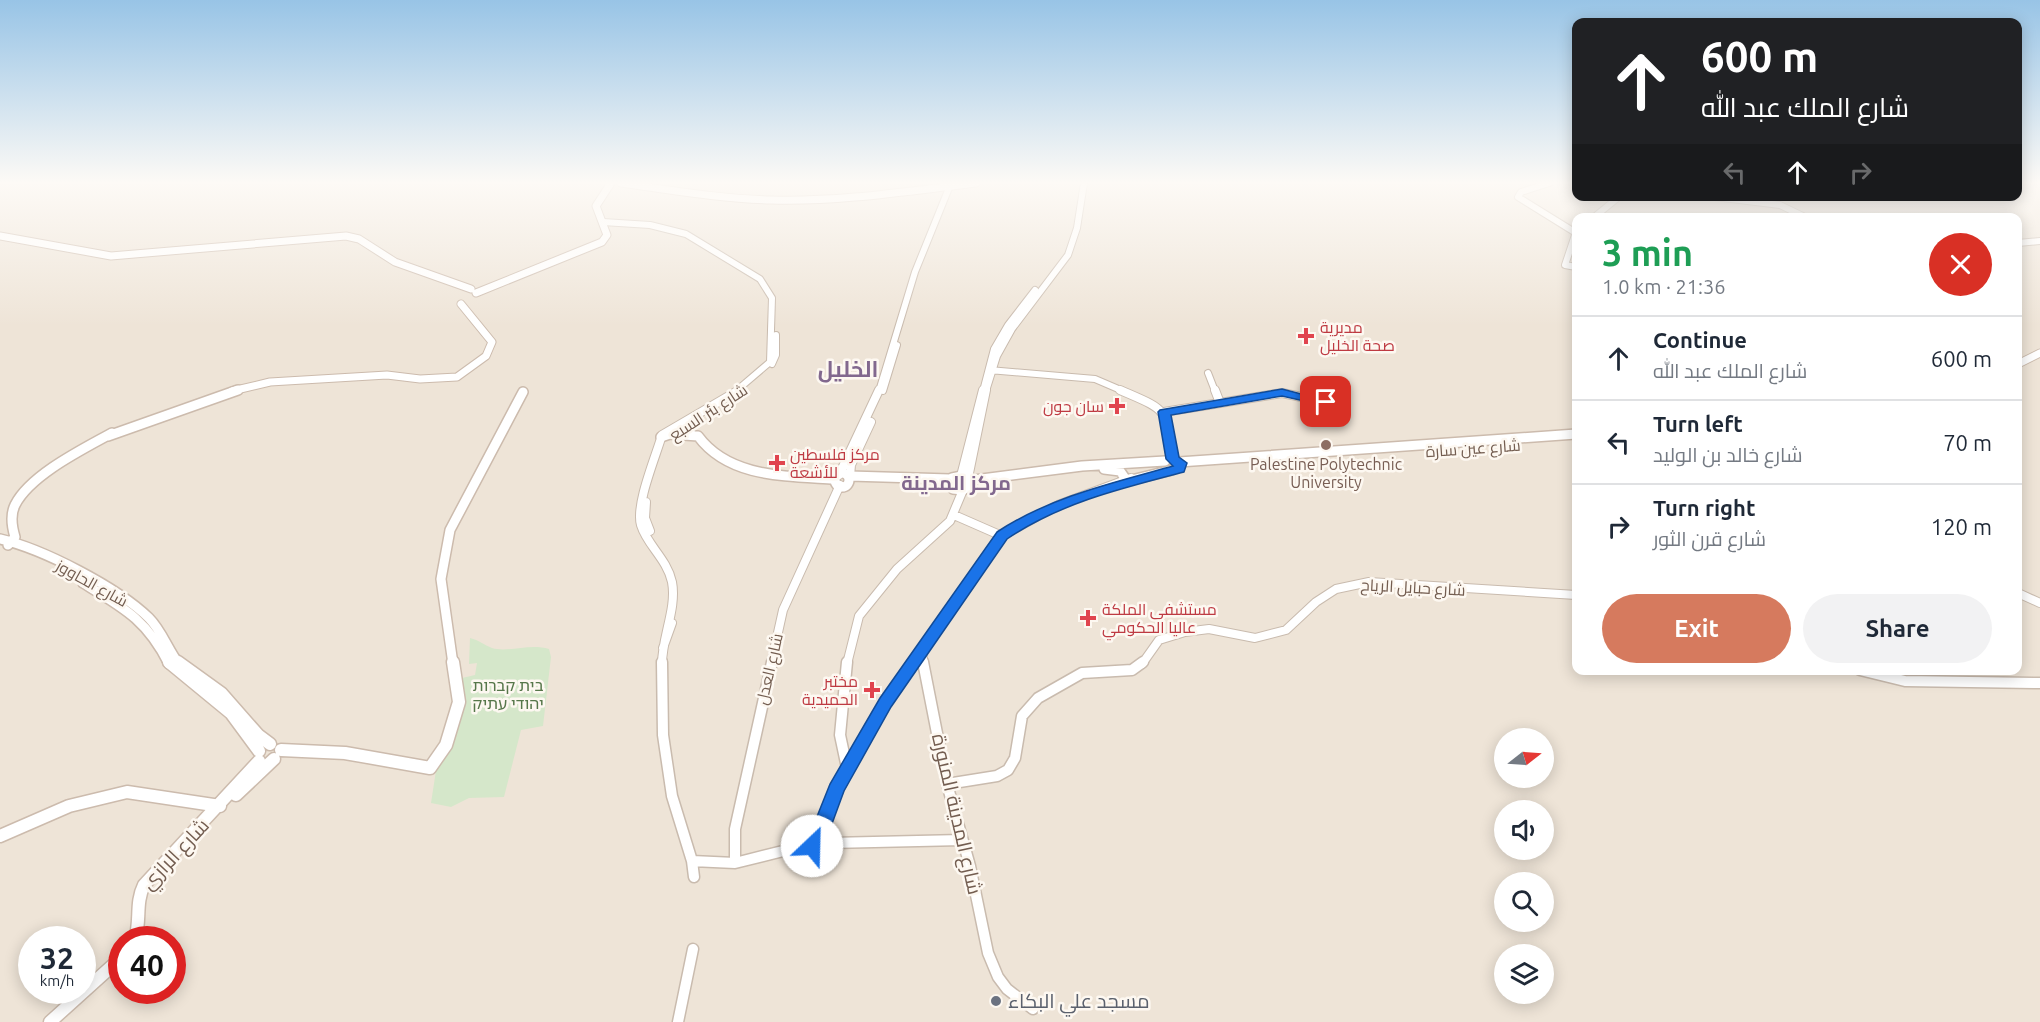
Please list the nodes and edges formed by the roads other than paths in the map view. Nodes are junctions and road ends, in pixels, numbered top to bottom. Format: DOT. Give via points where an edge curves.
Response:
graph roads {
  1 [pos="606,231"];
  2 [pos="673,231"];
  3 [pos="683,231"];
  4 [pos="931,231"];
  5 [pos="934,231"];
  6 [pos="1075,231"];
  7 [pos="0,236"];
  8 [pos="2040,241"];
  9 [pos="2022,243"];
  10 [pos="1572,244"];
  11 [pos="1572,266"];
  12 [pos="470,292"];
  13 [pos="2040,353"];
  14 [pos="2040,359"];
  15 [pos="2022,362"];
  16 [pos="2022,367"];
  17 [pos="991,370"];
  18 [pos="1208,373"];
  19 [pos="524,392"];
  20 [pos="1326,402"];
  21 [pos="1220,403"];
  22 [pos="1164,412"];
  23 [pos="690,421"];
  24 [pos="1572,434"];
  25 [pos="695,435"];
  26 [pos="665,437"];
  27 [pos="1572,439"];
  28 [pos="1173,465"];
  29 [pos="838,479"];
  30 [pos="850,479"];
  31 [pos="1127,481"];
  32 [pos="966,482"];
  33 [pos="950,483"];
  34 [pos="954,515"];
  35 [pos="1002,536"];
  36 [pos="5,543"];
  37 [pos="1572,595"];
  38 [pos="2022,595"];
  39 [pos="2040,603"];
  40 [pos="921,650"];
  41 [pos="1880,675"];
  42 [pos="2040,683"];
  43 [pos="270,744"];
  44 [pos="278,754"];
  45 [pos="259,756"];
  46 [pos="847,768"];
  47 [pos="947,784"];
  48 [pos="220,807"];
  49 [pos="820,834"];
  50 [pos="0,836"];
  51 [pos="962,840"];
  52 [pos="830,843"];
  53 [pos="811,844"];
  54 [pos="692,861"];
  55 [pos="735,863"];
  56 [pos="694,877"];
  57 [pos="140,926"];
  58 [pos="693,949"];
  59 [pos="108,973"];
  60 [pos="1033,1009"];
  61 [pos="51,1022"];
  62 [pos="678,1022"];
  1 -- 12 [label="main road" via="602,242"];
  2 -- 26 [label="street, شارع بئر السبع" via="686,234 760,279 772,298 771,357 744,387 680,422"];
  3 -- 23 [label="street, شارع بئر السبع" via="757,273 776,296 776,355 771,366 741,393"];
  4 -- 29 [label="street, شارع العدل" via="878,394"];
  5 -- 30 [label="street" via="883,394 851,465"];
  6 -- 17 [label="street" via="1067,255 1006,338"];
  7 -- 12 [label="main road" via="111,256 327,237 356,243 387,262"];
  8 -- 9 [label="street"];
  10 -- 11 [label="street" via="1565,265"];
  12 -- 36 [label="main road" via="461,304 475,323 489,333 492,345 486,356 457,377 420,379 387,375 248,386 108,436 22,493 11,520 15,537"];
  13 -- 15 [label="main road"];
  14 -- 16 [label="main road"];
  17 -- 22 [label="street" via="1095,379"];
  17 -- 32 [label="street"];
  18 -- 21 [label="street"];
  19 -- 44 [label="main road" via="450,530 441,579 459,702 446,745 430,768 345,753"];
  20 -- 21 [label="street" via="1282,393"];
  21 -- 22 [label="street"];
  22 -- 28 [label="street"];
  23 -- 25 [label="main road" via="687,430"];
  23 -- 26 [label="street, شارع بئر السبع"];
  24 -- 28 [label="main road, شارع عين سارة"];
  25 -- 26 [label="main road"];
  25 -- 29 [label="main road" via="710,452 746,468 800,478"];
  26 -- 54 [label="street, شارع بئر السبع" via="639,515 672,583 672,604 662,649 663,735 672,796"];
  27 -- 28 [label="main road, شارع عين سارة"];
  28 -- 31 [label="main road"];
  28 -- 32 [label="main road" via="1082,466"];
  29 -- 30 [label="main road"];
  29 -- 55 [label="street, شارع العدل" via="783,609 735,828"];
  30 -- 33 [label="main road"];
  31 -- 32 [label="main road" via="1120,471 1105,469"];
  31 -- 35 [label="street" via="1058,505"];
  32 -- 33 [label="main road"];
  32 -- 33 [label="main road"];
  32 -- 34 [label="street"];
  34 -- 35 [label="street"];
  34 -- 46 [label="street" via="897,569 859,616 847,660 840,735"];
  35 -- 40 [label="street"];
  36 -- 43 [label="main road, شارع الحاووز" via="106,587 147,617 184,669 219,691 260,738"];
  36 -- 45 [label="main road" via="88,585 133,614 158,640 171,667 231,713"];
  37 -- 47 [label="street, شارع حبايل الرياح" via="1359,583 1336,589 1286,630 1255,638 1209,629 1185,632 1159,640 1142,664 1132,670 1082,673 1038,699 1022,716 1015,758 1008,770 997,776"];
  38 -- 39 [label="street"];
  40 -- 46 [label="street"];
  40 -- 47 [label="street, شارع المدينة المنورة"];
  41 -- 42 [label="street" via="1905,681"];
  43 -- 44 [label="main road, شارع الحاووز" via="280,745"];
  43 -- 45 [label="main road, شارع الرازي"];
  44 -- 45 [label="main road"];
  44 -- 48 [label="main road, شارع الرازي"];
  45 -- 48 [label="main road, شارع الرازي"];
  46 -- 49 [label="street"];
  47 -- 51 [label="street, شارع المدينة المنورة"];
  48 -- 50 [label="main road" via="130,792 77,804"];
  48 -- 57 [label="main road, شارع الرازي" via="144,885 137,897"];
  49 -- 52 [label="street" via="828,836"];
  49 -- 53 [label="street"];
  51 -- 52 [label="street"];
  51 -- 60 [label="street, شارع المدينة المنورة" via="988,953 998,977"];
  52 -- 53 [label="street" via="820,851"];
  53 -- 55 [label="street"];
  54 -- 55 [label="street"];
  54 -- 56 [label="street, شارع بئر السبع"];
  58 -- 62 [label="street"];
  59 -- 61 [label="main road"];
}
